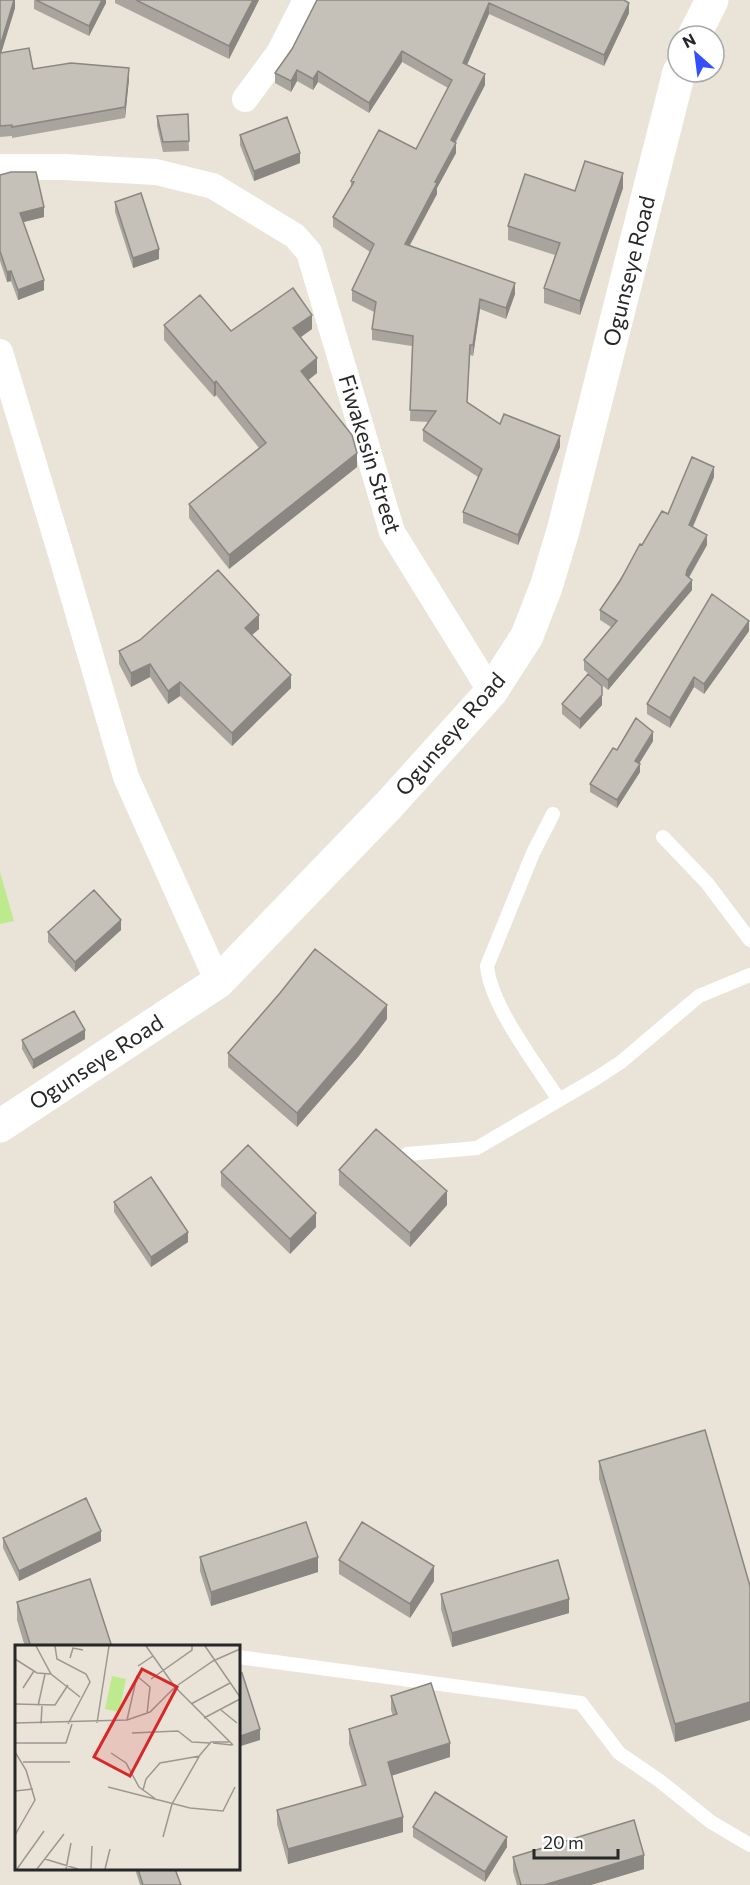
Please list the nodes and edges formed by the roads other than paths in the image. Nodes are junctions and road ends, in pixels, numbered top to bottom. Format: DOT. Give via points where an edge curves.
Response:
graph roads {
  1 [pos="306,0"];
  2 [pos="710,1"];
  3 [pos="699,24"];
  4 [pos="676,84"];
  5 [pos="245,99"];
  6 [pos="0,167"];
  7 [pos="0,352"];
  8 [pos="491,692"];
  9 [pos="553,814"];
  10 [pos="663,837"];
  11 [pos="750,940"];
  12 [pos="750,975"];
  13 [pos="218,982"];
  14 [pos="559,1100"];
  15 [pos="0,1126"];
  16 [pos="407,1154"];
  17 [pos="240,1657"];
  18 [pos="750,1845"];
  1 -- 5 [label="street" via="279,53"];
  2 -- 3 [label="street"];
  4 -- 8 [label="street, Ogunseye Road" via="546,587 527,636"];
  6 -- 8 [label="street, Fiwakesin Street" via="156,172 213,186 295,236 309,252 392,532"];
  7 -- 13 [label="street" via="126,777"];
  8 -- 13 [label="street, Ogunseye Road"];
  9 -- 14 [label="lane" via="487,966 488,982 502,1010"];
  10 -- 11 [label="lane" via="707,883"];
  12 -- 14 [label="lane" via="699,996 621,1062"];
  13 -- 15 [label="street, Ogunseye Road"];
  14 -- 16 [label="lane" via="477,1149"];
  17 -- 18 [label="lane" via="581,1703 618,1753 711,1822"];
}
